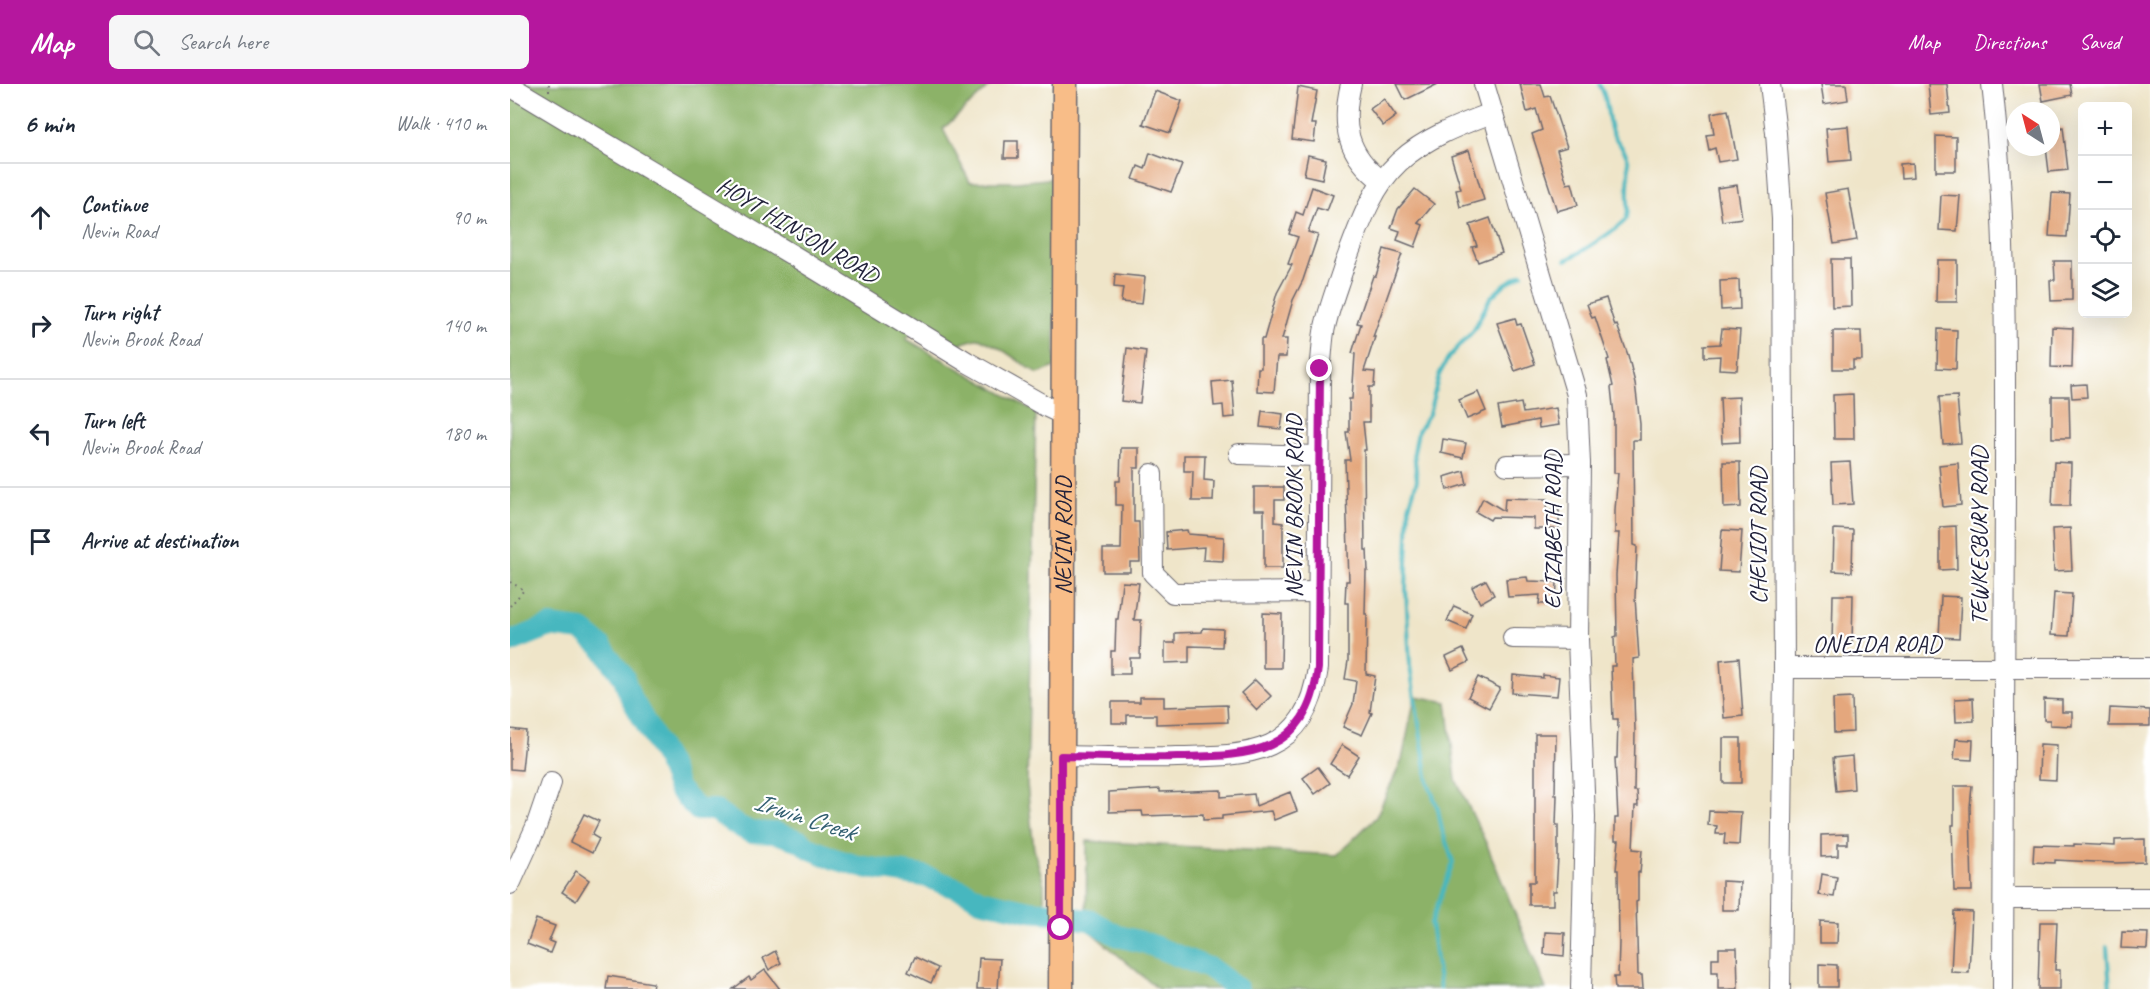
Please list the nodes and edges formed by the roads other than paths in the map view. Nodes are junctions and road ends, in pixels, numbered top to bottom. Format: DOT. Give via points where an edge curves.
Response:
graph roads {
  1 [pos="1065,84"];
  2 [pos="1351,84"];
  3 [pos="1485,84"];
  4 [pos="1770,84"];
  5 [pos="1992,84"];
  6 [pos="510,86"];
  7 [pos="1492,113"];
  8 [pos="1382,181"];
  9 [pos="1062,414"];
  10 [pos="1239,454"];
  11 [pos="1319,456"];
  12 [pos="1580,464"];
  13 [pos="1508,465"];
  14 [pos="1152,474"];
  15 [pos="1319,591"];
  16 [pos="1513,638"];
  17 [pos="1578,639"];
  18 [pos="1784,668"];
  19 [pos="2150,668"];
  20 [pos="2005,670"];
  21 [pos="1061,756"];
  22 [pos="550,783"];
  23 [pos="510,884"];
  24 [pos="2004,897"];
  25 [pos="2150,898"];
  26 [pos="1061,989"];
  27 [pos="1581,989"];
  28 [pos="1780,989"];
  29 [pos="2003,989"];
  1 -- 9 [label="main road, NEVIN ROAD"];
  2 -- 8 [label="street" via="1346,119 1350,140 1366,169"];
  3 -- 7 [label="street, ELIZABETH ROAD"];
  4 -- 18 [label="street, CHEVIOT ROAD" via="1782,219"];
  5 -- 20 [label="street, TEWKESBURY ROAD" via="2003,232"];
  6 -- 9 [label="street, HOYT HINSON ROAD" via="967,362"];
  7 -- 8 [label="street, NEVIN BROOK ROAD" via="1419,146"];
  7 -- 12 [label="street, ELIZABETH ROAD" via="1577,395"];
  8 -- 11 [label="street, NEVIN BROOK ROAD" via="1359,226 1325,331 1320,369"];
  9 -- 21 [label="main road, NEVIN ROAD"];
  10 -- 11 [label="street"];
  11 -- 15 [label="street, NEVIN BROOK ROAD"];
  12 -- 13 [label="street"];
  12 -- 17 [label="street, ELIZABETH ROAD"];
  14 -- 15 [label="street" via="1153,573 1173,593"];
  15 -- 21 [label="street, NEVIN BROOK ROAD" via="1314,693 1295,727 1275,743 1222,756"];
  16 -- 17 [label="street"];
  17 -- 27 [label="street, ELIZABETH ROAD" via="1585,817"];
  18 -- 20 [label="street, ONEIDA ROAD"];
  18 -- 28 [label="street, CHEVIOT ROAD"];
  19 -- 20 [label="street, ONEIDA ROAD"];
  20 -- 24 [label="street, TEWKESBURY ROAD"];
  21 -- 26 [label="main road, NEVIN ROAD"];
  22 -- 23 [label="street" via="536,827"];
  24 -- 25 [label="street"];
  24 -- 29 [label="street, TEWKESBURY ROAD"];
}
